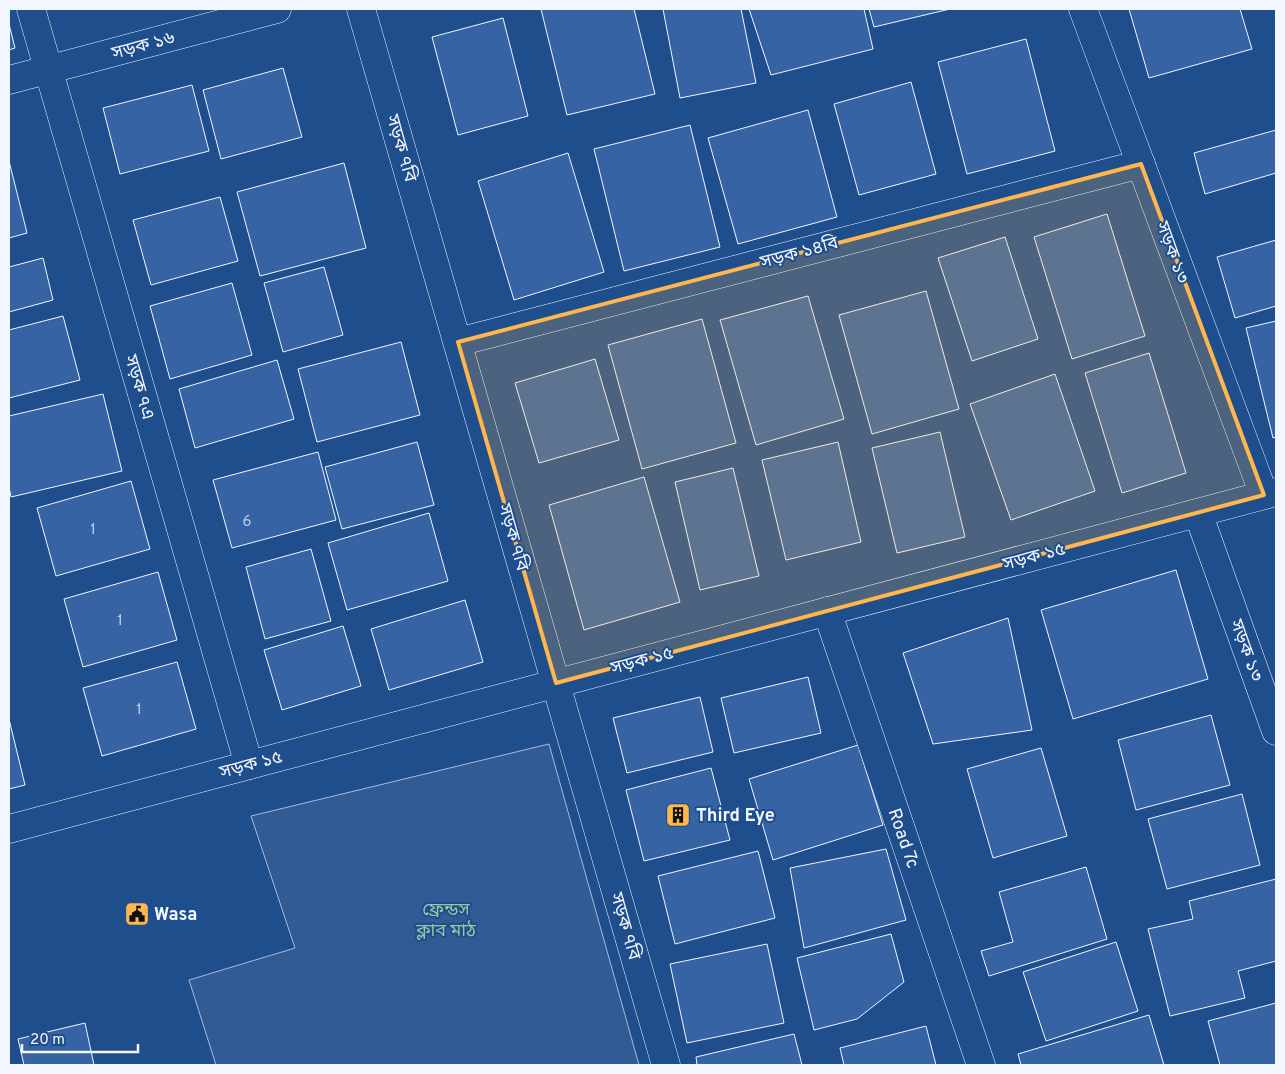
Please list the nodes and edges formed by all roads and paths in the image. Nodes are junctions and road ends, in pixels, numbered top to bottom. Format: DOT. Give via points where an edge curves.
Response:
graph roads {
  1 [pos="31,9"];
  2 [pos="277,9"];
  3 [pos="362,9"];
  4 [pos="1083,9"];
  5 [pos="49,70"];
  6 [pos="9,80"];
  7 [pos="1141,164"];
  8 [pos="458,342"];
  9 [pos="1270,493"];
  10 [pos="1198,512"];
  11 [pos="827,611"];
  12 [pos="556,683"];
  13 [pos="1276,731"];
  14 [pos="249,765"];
  15 [pos="9,829"];
  16 [pos="666,1065"];
  17 [pos="982,1065"];
  1 -- 5 [label="street, সড়ক ৭এ"];
  2 -- 5 [label="street, সড়ক ১৬"];
  3 -- 8 [label="street, সড়ক ৭বি"];
  4 -- 7 [label="street, সড়ক ১৩"];
  5 -- 6 [label="street, সড়ক ১৬"];
  5 -- 14 [label="street, সড়ক ৭এ"];
  7 -- 8 [label="street, সড়ক ১৪বি"];
  7 -- 9 [label="street, সড়ক ১৩"];
  8 -- 12 [label="street, সড়ক ৭বি"];
  9 -- 10 [label="street, সড়ক ১৫"];
  10 -- 11 [label="street, সড়ক ১৫"];
  10 -- 13 [label="street, সড়ক ১৩"];
  11 -- 12 [label="street, সড়ক ১৫"];
  11 -- 17 [label="street, Road 7c"];
  12 -- 14 [label="street, সড়ক ১৫"];
  12 -- 16 [label="street, সড়ক ৭বি"];
  14 -- 15 [label="street, সড়ক ১৫"];
}
